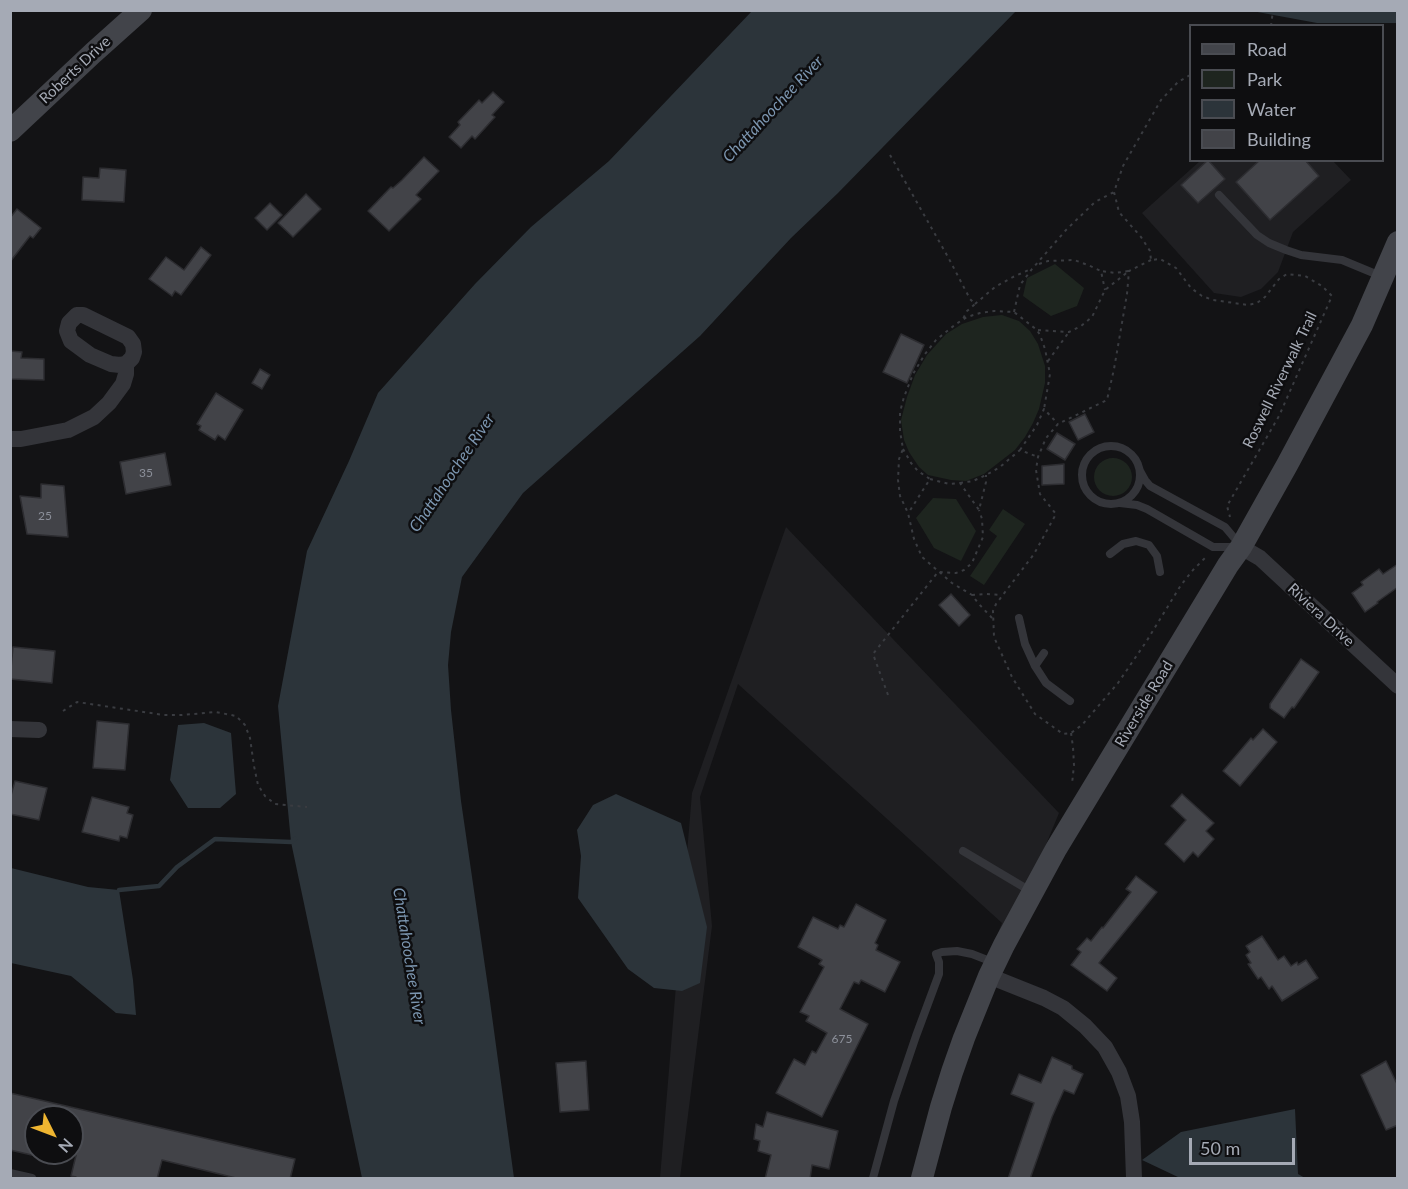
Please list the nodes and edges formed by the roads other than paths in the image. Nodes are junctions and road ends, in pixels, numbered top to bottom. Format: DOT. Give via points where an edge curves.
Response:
graph roads {
  1 [pos="141,10"];
  2 [pos="10,131"];
  3 [pos="1219,195"];
  4 [pos="1398,242"];
  5 [pos="1384,277"];
  6 [pos="126,364"];
  7 [pos="10,439"];
  8 [pos="1139,469"];
  9 [pos="1116,503"];
  10 [pos="1241,547"];
  11 [pos="1110,554"];
  12 [pos="1160,572"];
  13 [pos="1019,618"];
  14 [pos="1044,653"];
  15 [pos="1035,666"];
  16 [pos="1398,686"];
  17 [pos="1070,701"];
  18 [pos="10,729"];
  19 [pos="39,730"];
  20 [pos="963,851"];
  21 [pos="1032,892"];
  22 [pos="992,970"];
  23 [pos="16,1176"];
  24 [pos="32,1179"];
  25 [pos="873,1179"];
  26 [pos="922,1179"];
  27 [pos="1134,1179"];
  1 -- 2 [label="street, Roberts Drive"];
  3 -- 5 [label="lane" via="1269,243 1301,255 1342,260"];
  4 -- 5 [label="street, Riverside Road"];
  5 -- 10 [label="street, Riverside Road" via="1338,372"];
  6 -- 7 [label="street" via="123,384 94,417 68,430"];
  8 -- 9 [label="lane" via="1136,490"];
  8 -- 9 [label="lane" via="1136,460 1122,448 1108,446 1088,456 1083,466 1085,488 1093,498"];
  8 -- 10 [label="lane" via="1156,490 1225,527"];
  9 -- 10 [label="lane" via="1147,509 1213,547"];
  10 -- 16 [label="street, Riviera Drive" via="1260,558"];
  10 -- 21 [label="street, Riverside Road"];
  11 -- 12 [label="lane" via="1123,544 1149,545"];
  13 -- 15 [label="lane"];
  14 -- 15 [label="lane"];
  15 -- 17 [label="lane" via="1046,683"];
  18 -- 19 [label="street"];
  20 -- 21 [label="lane"];
  21 -- 22 [label="street, Riverside Road"];
  22 -- 25 [label="lane" via="972,954 936,954 939,974 894,1101"];
  22 -- 26 [label="street, Riverside Road" via="952,1072"];
  22 -- 27 [label="street" via="1063,1008 1104,1047 1128,1096"];
  23 -- 24 [label="lane"];
}
